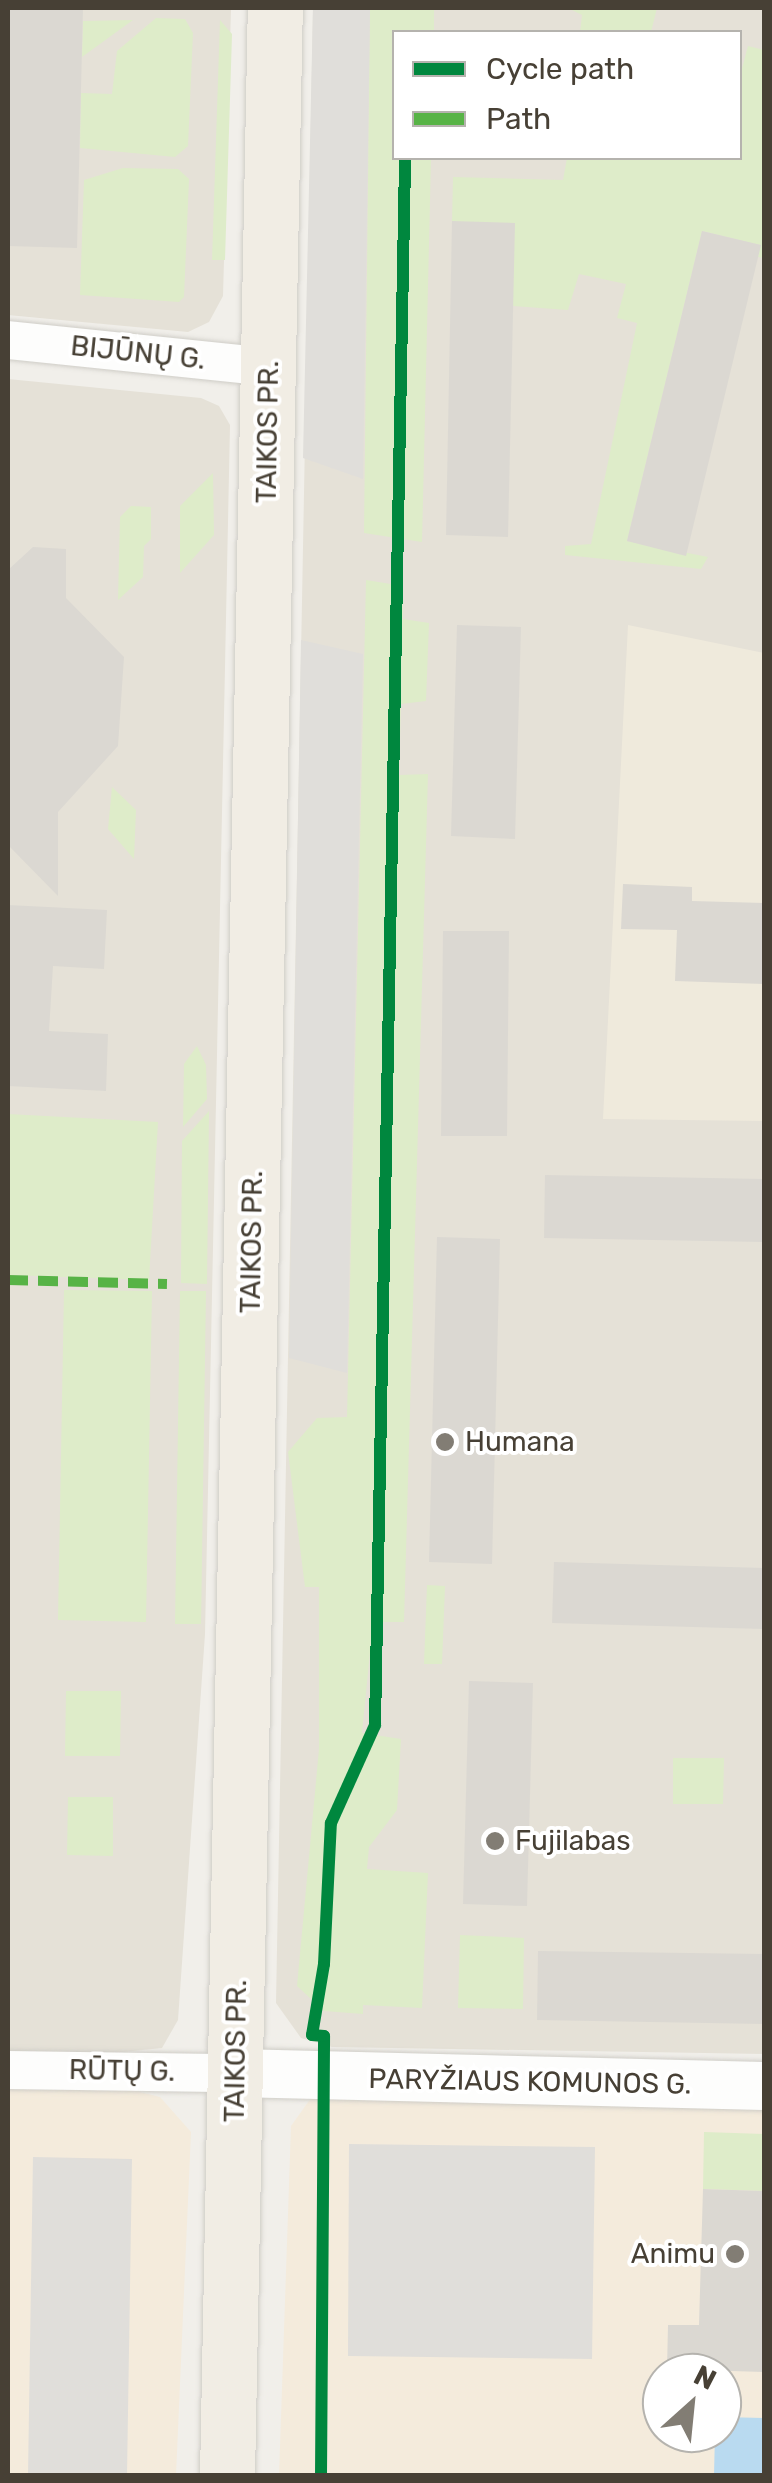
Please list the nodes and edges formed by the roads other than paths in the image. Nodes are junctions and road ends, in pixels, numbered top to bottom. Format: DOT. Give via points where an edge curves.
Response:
graph roads {
  1 [pos="275,8"];
  2 [pos="8,340"];
  3 [pos="269,367"];
  4 [pos="8,2070"];
  5 [pos="236,2073"];
  6 [pos="764,2086"];
  7 [pos="227,2476"];
  1 -- 3 [label="main road, TAIKOS PR."];
  2 -- 3 [label="street, BIJŪNŲ G."];
  3 -- 5 [label="main road, TAIKOS PR."];
  4 -- 5 [label="street, RŪTŲ G."];
  5 -- 6 [label="street, PARYŽIAUS KOMUNOS G."];
  5 -- 7 [label="main road, TAIKOS PR."];
}
